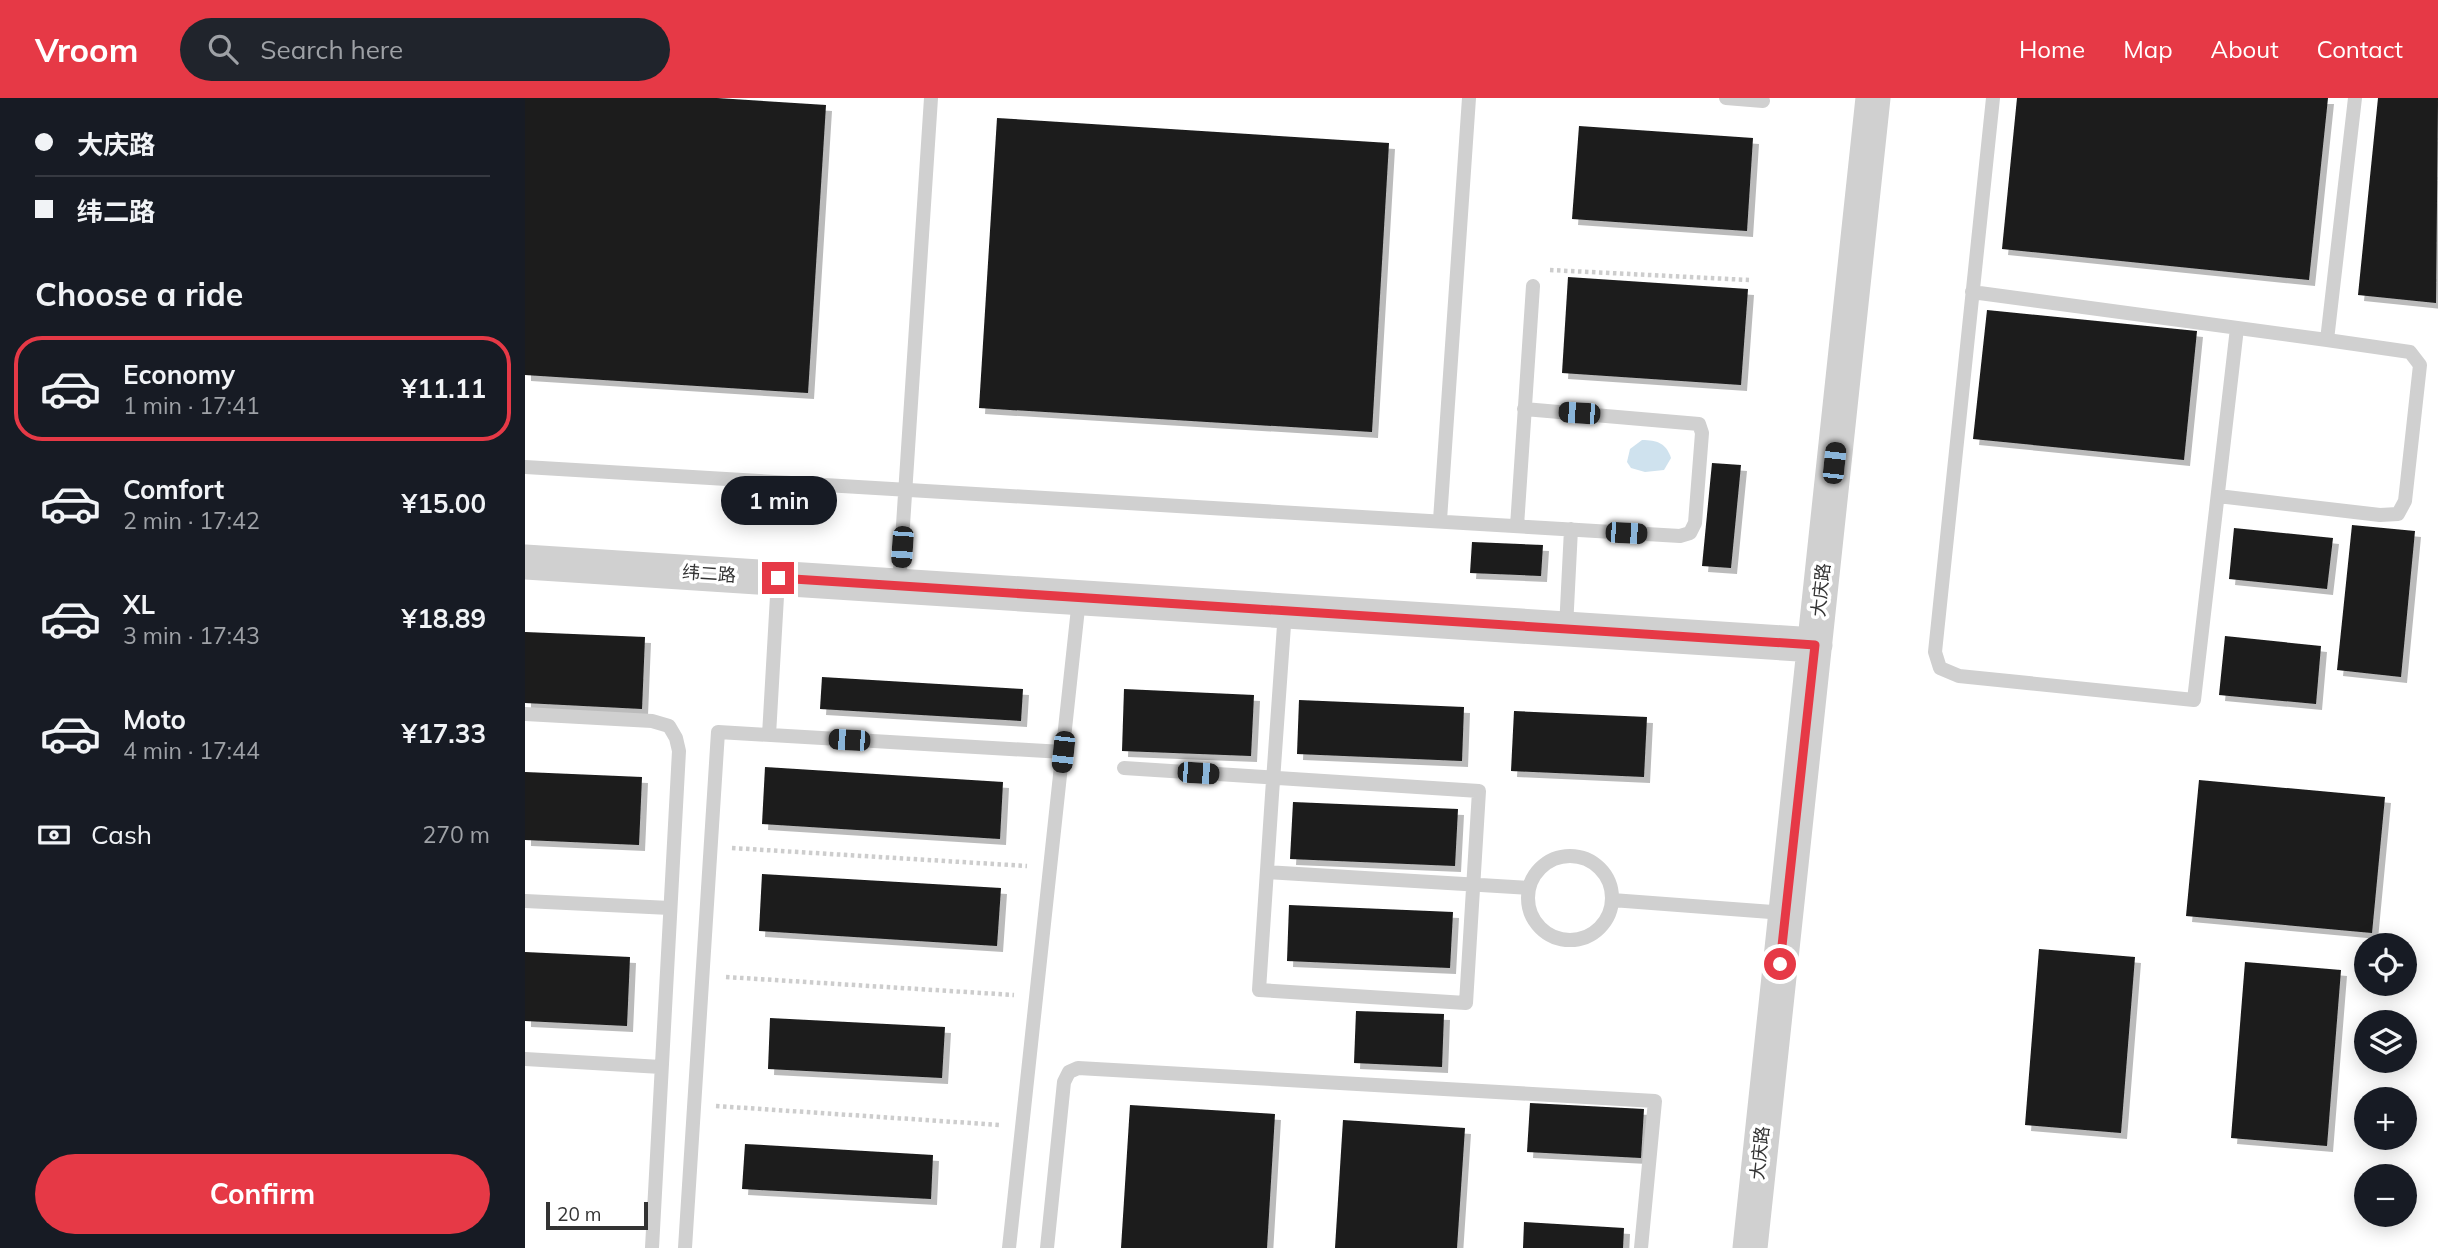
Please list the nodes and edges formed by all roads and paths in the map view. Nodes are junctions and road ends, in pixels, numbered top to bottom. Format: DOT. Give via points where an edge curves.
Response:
graph roads {
  1 [pos="931,98"];
  2 [pos="1469,98"];
  3 [pos="1726,98"];
  4 [pos="1873,98"];
  5 [pos="1993,98"];
  6 [pos="2355,98"];
  7 [pos="1763,101"];
  8 [pos="1749,280"];
  9 [pos="1533,286"];
  10 [pos="1972,292"];
  11 [pos="2237,328"];
  12 [pos="2327,340"];
  13 [pos="1524,409"];
  14 [pos="525,467"];
  15 [pos="906,489"];
  16 [pos="2218,496"];
  17 [pos="1440,520"];
  18 [pos="1517,526"];
  19 [pos="1571,529"];
  20 [pos="525,562"];
  21 [pos="778,578"];
  22 [pos="899,586"];
  23 [pos="1079,598"];
  24 [pos="1285,611"];
  25 [pos="1565,629"];
  26 [pos="1815,645"];
  27 [pos="525,715"];
  28 [pos="769,735"];
  29 [pos="1063,752"];
  30 [pos="1124,768"];
  31 [pos="1273,778"];
  32 [pos="710,846"];
  33 [pos="1050,867"];
  34 [pos="1267,872"];
  35 [pos="1473,885"];
  36 [pos="1529,888"];
  37 [pos="1612,900"];
  38 [pos="525,901"];
  39 [pos="670,908"];
  40 [pos="1786,913"];
  41 [pos="702,976"];
  42 [pos="1036,996"];
  43 [pos="525,1059"];
  44 [pos="661,1067"];
  45 [pos="694,1104"];
  46 [pos="1022,1126"];
  47 [pos="652,1248"];
  48 [pos="685,1248"];
  49 [pos="1009,1248"];
  50 [pos="1047,1248"];
  51 [pos="1641,1248"];
  52 [pos="1749,1248"];
  1 -- 15 [label="lane"];
  2 -- 17 [label="lane"];
  3 -- 7 [label="lane"];
  4 -- 26 [label="street, 大庆路"];
  5 -- 10 [label="lane"];
  6 -- 12 [label="lane"];
  8 -- 9 [label="path" via="1553,269 1539,273"];
  9 -- 13 [label="lane"];
  10 -- 11 [label="lane"];
  10 -- 16 [label="lane" via="1935,652 1940,668 1959,676 2194,700"];
  11 -- 12 [label="lane"];
  11 -- 16 [label="lane"];
  12 -- 16 [label="lane" via="2410,352 2420,365 2405,501 2398,514"];
  13 -- 18 [label="lane"];
  13 -- 19 [label="lane" via="1699,425 1695,523 1690,533"];
  14 -- 15 [label="lane"];
  15 -- 17 [label="lane"];
  15 -- 22 [label="lane"];
  17 -- 18 [label="lane"];
  18 -- 19 [label="lane"];
  19 -- 25 [label="lane"];
  20 -- 21 [label="street, 纬二路"];
  21 -- 22 [label="street, 纬二路"];
  21 -- 28 [label="lane"];
  22 -- 23 [label="street, 纬二路"];
  23 -- 24 [label="street, 纬二路"];
  23 -- 29 [label="lane"];
  24 -- 25 [label="street, 纬二路"];
  24 -- 31 [label="lane"];
  25 -- 26 [label="street, 纬二路"];
  26 -- 40 [label="street, 大庆路"];
  27 -- 39 [label="lane" via="652,721 669,726 679,751"];
  28 -- 29 [label="lane"];
  28 -- 32 [label="lane" via="718,732"];
  29 -- 33 [label="lane"];
  30 -- 31 [label="lane"];
  31 -- 34 [label="lane"];
  31 -- 35 [label="lane" via="1479,791"];
  32 -- 33 [label="path"];
  32 -- 41 [label="lane"];
  33 -- 42 [label="lane"];
  34 -- 35 [label="lane"];
  34 -- 35 [label="lane" via="1259,990 1466,1003"];
  35 -- 36 [label="lane"];
  36 -- 37 [label="lane" via="1534,876 1555,858 1582,858 1605,874"];
  36 -- 37 [label="lane" via="1530,913 1557,938 1593,933 1609,914"];
  37 -- 40 [label="lane"];
  38 -- 39 [label="lane"];
  39 -- 44 [label="lane"];
  40 -- 52 [label="street, 大庆路"];
  41 -- 42 [label="path"];
  41 -- 45 [label="lane"];
  42 -- 46 [label="lane"];
  43 -- 44 [label="lane"];
  44 -- 47 [label="lane"];
  45 -- 46 [label="path"];
  45 -- 48 [label="lane"];
  46 -- 49 [label="lane"];
  50 -- 51 [label="lane" via="1064,1082 1069,1072 1078,1068 1655,1101"];
}
